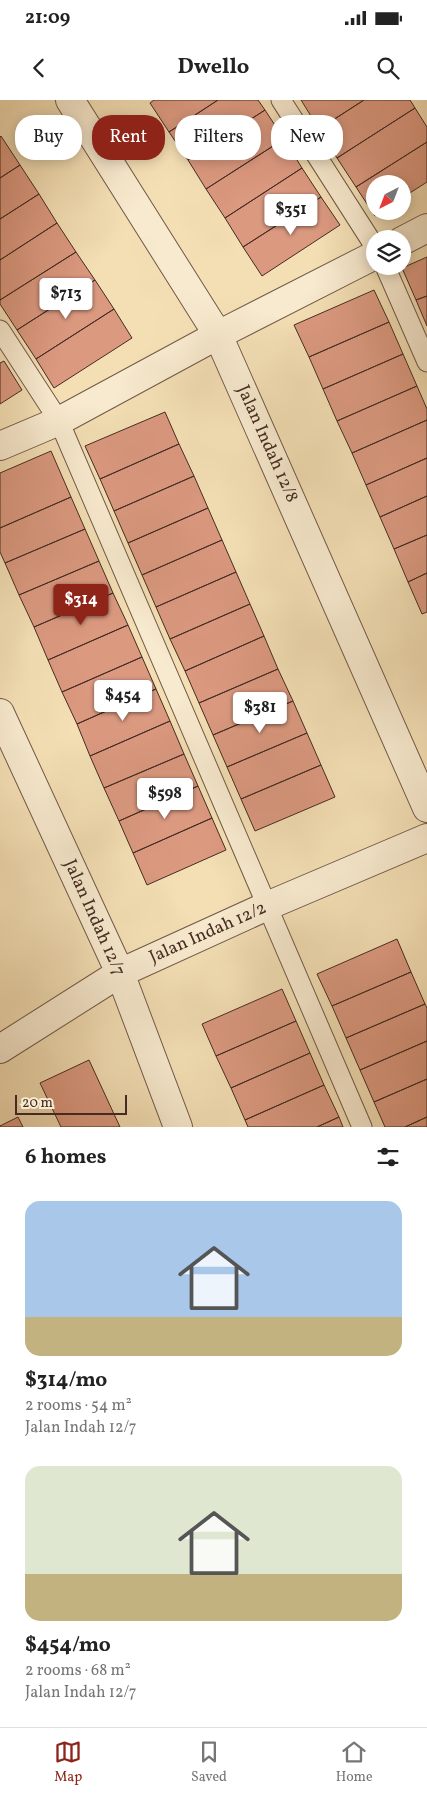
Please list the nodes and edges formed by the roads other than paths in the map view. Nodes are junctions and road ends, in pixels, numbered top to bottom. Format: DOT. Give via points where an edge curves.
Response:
graph roads {
  1 [pos="70,100"];
  2 [pos="281,100"];
  3 [pos="427,228"];
  4 [pos="366,233"];
  5 [pos="411,236"];
  6 [pos="366,260"];
  7 [pos="389,275"];
  8 [pos="0,330"];
  9 [pos="218,334"];
  10 [pos="427,362"];
  11 [pos="59,421"];
  12 [pos="0,446"];
  13 [pos="0,712"];
  14 [pos="427,808"];
  15 [pos="427,838"];
  16 [pos="267,906"];
  17 [pos="120,973"];
  18 [pos="0,1049"];
  19 [pos="178,1127"];
  20 [pos="362,1127"];
  1 -- 9 [label="street, Jalan Indah 12/8"];
  2 -- 4 [label="lane"];
  3 -- 5 [label="street"];
  6 -- 9 [label="street"];
  7 -- 10 [label="lane"];
  8 -- 11 [label="lane"];
  9 -- 11 [label="street"];
  9 -- 14 [label="street, Jalan Indah 12/8"];
  11 -- 12 [label="street"];
  11 -- 16 [label="lane"];
  13 -- 17 [label="street, Jalan Indah 12/7"];
  15 -- 16 [label="street, Jalan Indah 12/2"];
  16 -- 17 [label="street, Jalan Indah 12/2"];
  16 -- 20 [label="lane"];
  17 -- 18 [label="street, Jalan Indah 12/2"];
  17 -- 19 [label="street, Jalan Indah 12/7"];
}
